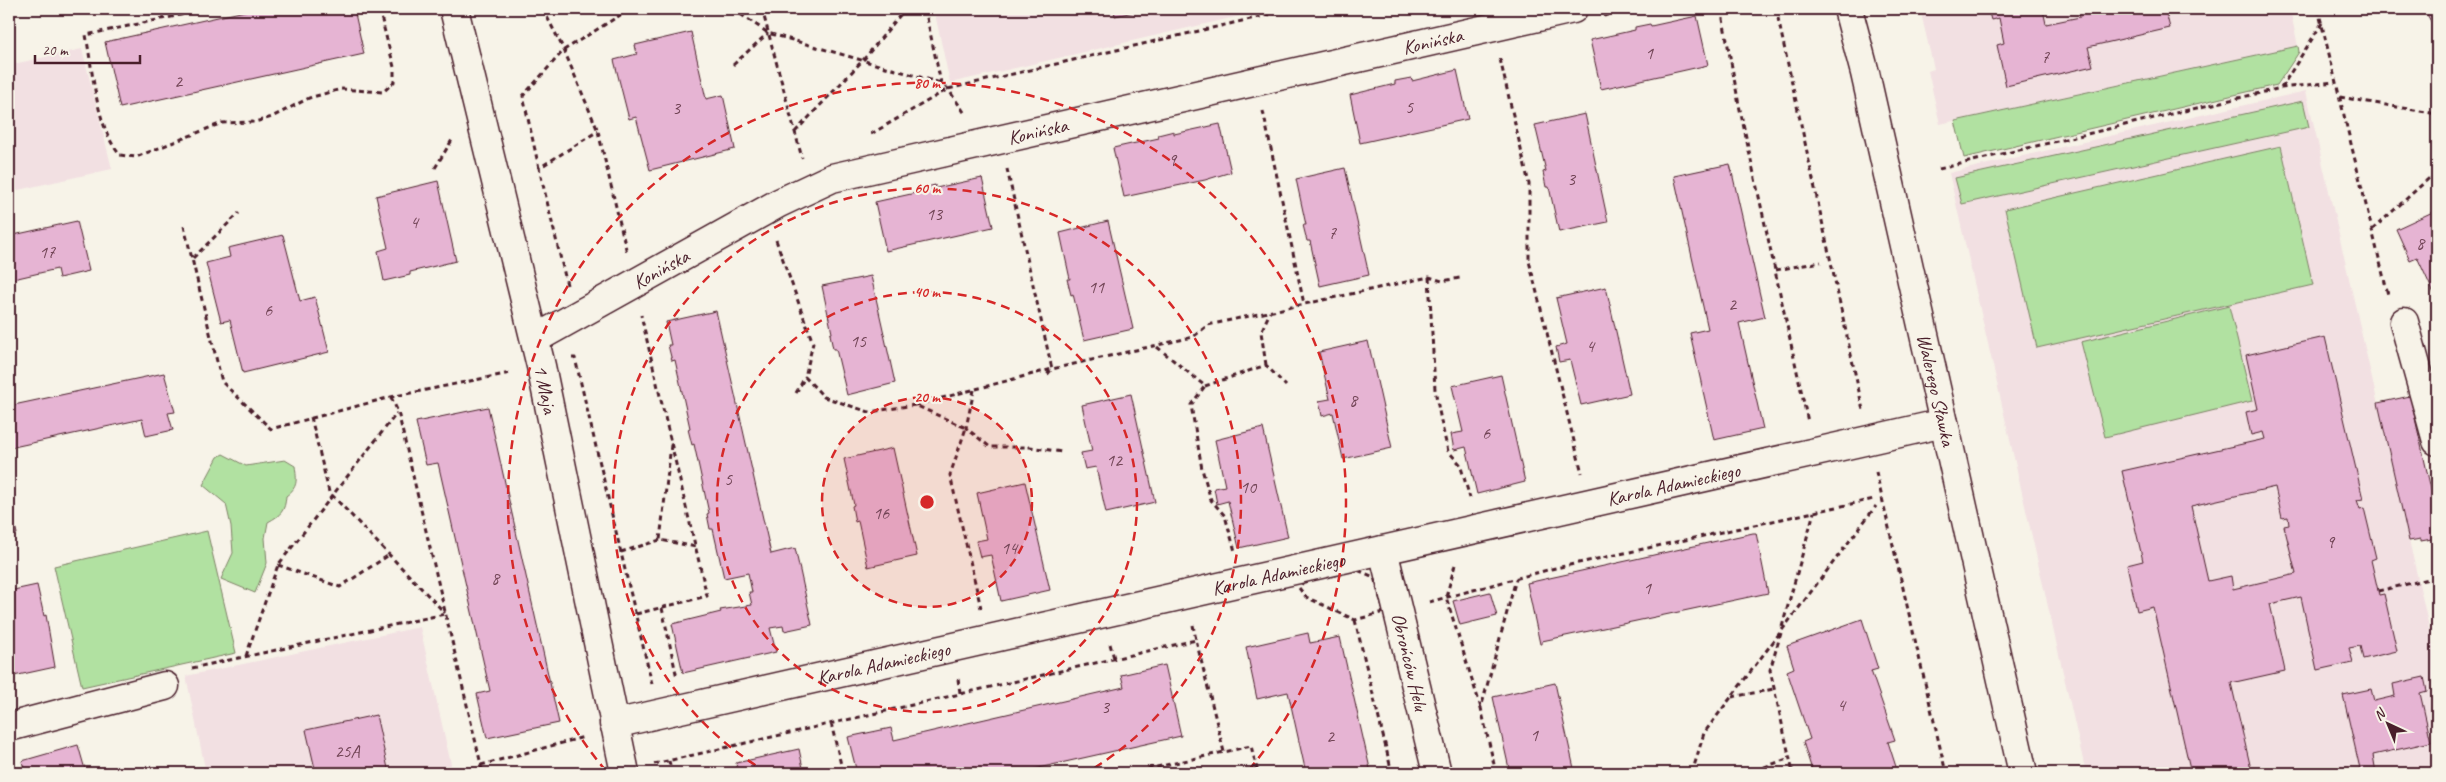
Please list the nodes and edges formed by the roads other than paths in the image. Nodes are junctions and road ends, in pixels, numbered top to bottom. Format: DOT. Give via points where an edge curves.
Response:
graph roads {
  1 [pos="454,9"];
  2 [pos="1574,9"];
  3 [pos="1848,9"];
  4 [pos="2404,322"];
  5 [pos="535,339"];
  6 [pos="1944,423"];
  7 [pos="2437,441"];
  8 [pos="1383,550"];
  9 [pos="165,686"];
  10 [pos="9,726"];
  11 [pos="604,729"];
  12 [pos="624,769"];
  13 [pos="1437,773"];
  14 [pos="2023,773"];
  1 -- 5 [label="street, 1 Maja"];
  2 -- 5 [label="street, Konińska" via="832,178 779,203"];
  3 -- 6 [label="street, Walerego Sławka"];
  4 -- 7 [label="street"];
  5 -- 11 [label="street, 1 Maja"];
  6 -- 8 [label="street, Karola Adamieckiego"];
  6 -- 14 [label="street, Walerego Sławka"];
  8 -- 11 [label="street, Karola Adamieckiego"];
  8 -- 13 [label="street, Obrońców Helu" via="1391,611"];
  9 -- 10 [label="street"];
  11 -- 12 [label="street, 1 Maja"];
}
